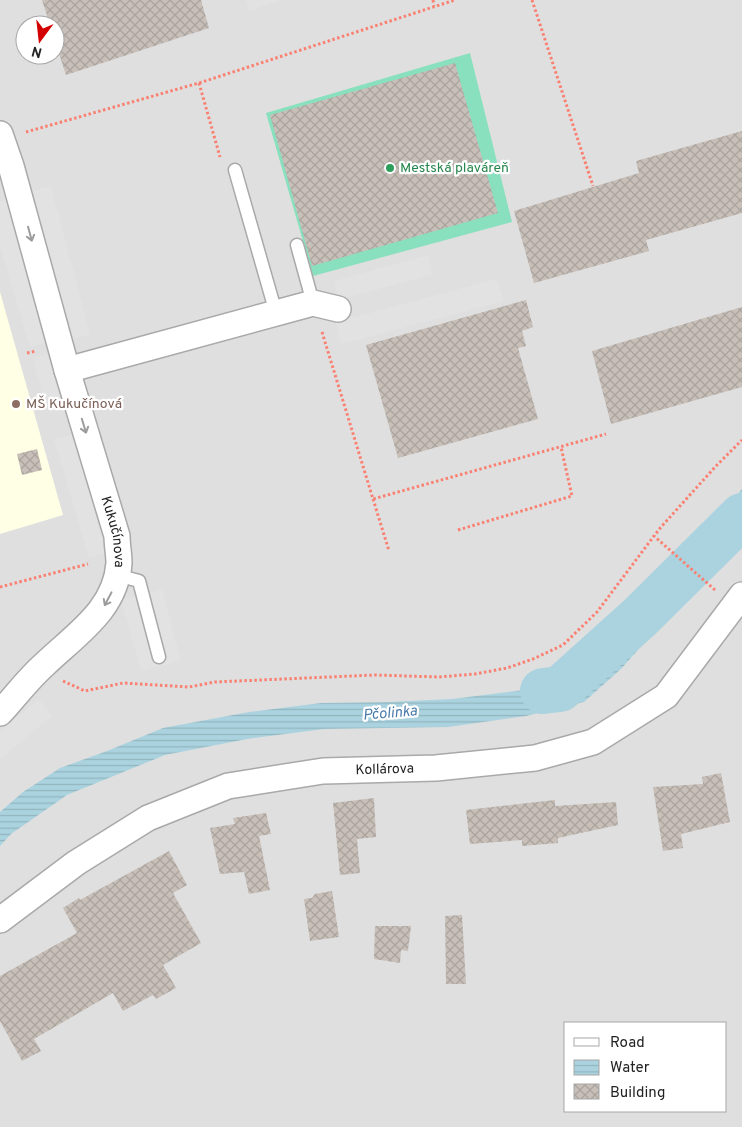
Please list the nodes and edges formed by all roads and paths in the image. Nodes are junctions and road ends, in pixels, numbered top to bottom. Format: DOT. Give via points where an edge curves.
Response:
graph roads {
  1 [pos="432,0"];
  2 [pos="455,0"];
  3 [pos="532,0"];
  4 [pos="434,6"];
  5 [pos="1,142"];
  6 [pos="235,170"];
  7 [pos="593,186"];
  8 [pos="297,245"];
  9 [pos="313,303"];
  10 [pos="338,309"];
  11 [pos="276,312"];
  12 [pos="67,370"];
  13 [pos="606,434"];
  14 [pos="742,440"];
  15 [pos="561,447"];
  16 [pos="373,499"];
  17 [pos="458,530"];
  18 [pos="654,536"];
  19 [pos="389,551"];
  20 [pos="88,564"];
  21 [pos="117,575"];
  22 [pos="0,587"];
  23 [pos="716,591"];
  24 [pos="742,595"];
  25 [pos="159,657"];
  26 [pos="42,666"];
  27 [pos="0,713"];
  28 [pos="0,920"];
  1 -- 4 [label="path"];
  2 -- 4 [label="path"];
  3 -- 7 [label="path"];
  4 -- 5 [label="path" via="199,83"];
  5 -- 12 [label="street, Kukučínova, one-way" via="13,173"];
  6 -- 11 [label="lane"];
  8 -- 9 [label="lane"];
  9 -- 10 [label="street"];
  9 -- 11 [label="street"];
  9 -- 16 [label="path"];
  11 -- 12 [label="street"];
  12 -- 21 [label="street, Kukučínova, one-way" via="116,536"];
  13 -- 15 [label="path"];
  14 -- 18 [label="path"];
  15 -- 16 [label="path"];
  15 -- 17 [label="path" via="572,496"];
  16 -- 19 [label="path"];
  18 -- 23 [label="path"];
  18 -- 26 [label="path" via="597,612 563,645 507,668 448,676 328,677 215,682 189,687 123,683 85,691"];
  20 -- 22 [label="path"];
  21 -- 25 [label="lane" via="139,581"];
  21 -- 26 [label="street, Kukučínova, one-way" via="110,596 92,622"];
  24 -- 28 [label="street, Kollárova" via="666,696 593,742 535,758 436,768 323,771 228,786 148,818 76,863"];
  26 -- 27 [label="street, Kukučínova"];
}
